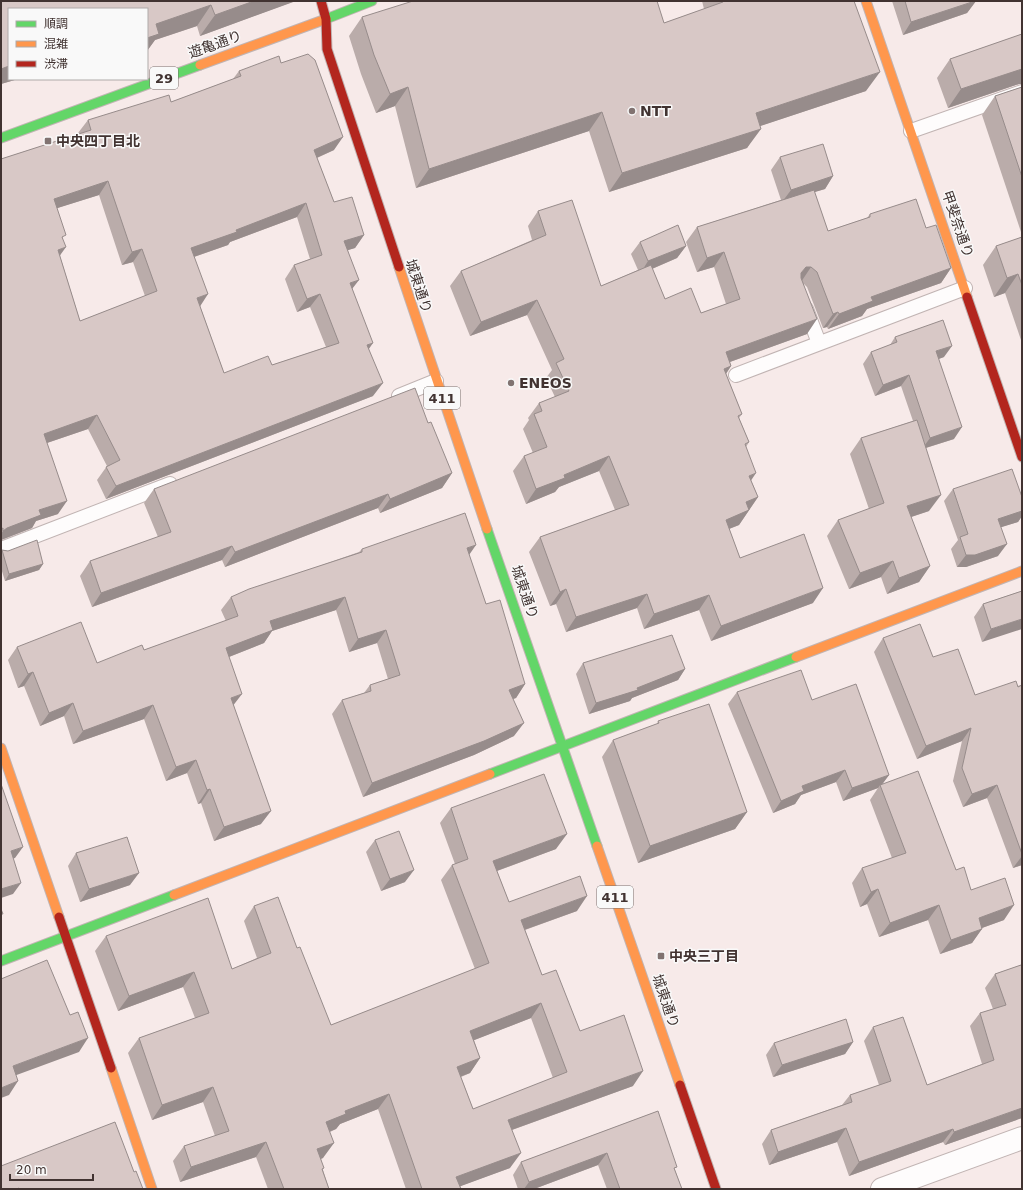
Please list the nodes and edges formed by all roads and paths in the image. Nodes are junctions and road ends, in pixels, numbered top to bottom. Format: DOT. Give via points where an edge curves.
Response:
graph roads {
  1 [pos="321,1"];
  2 [pos="372,1"];
  3 [pos="866,1"];
  4 [pos="326,19"];
  5 [pos="1022,92"];
  6 [pos="911,131"];
  7 [pos="1,138"];
  8 [pos="964,288"];
  9 [pos="801,296"];
  10 [pos="819,343"];
  11 [pos="736,375"];
  12 [pos="436,381"];
  13 [pos="384,401"];
  14 [pos="1022,457"];
  15 [pos="185,478"];
  16 [pos="1,549"];
  17 [pos="1022,571"];
  18 [pos="563,746"];
  19 [pos="1,748"];
  20 [pos="66,935"];
  21 [pos="1,961"];
  22 [pos="1022,1138"];
  23 [pos="152,1189"];
  24 [pos="716,1189"];
  25 [pos="882,1189"];
  1 -- 4 [label="main road, 城東通り / 411"];
  2 -- 4 [label="main road, 遊亀通り"];
  3 -- 6 [label="main road, 甲斐奈通り"];
  4 -- 7 [label="main road, 遊亀通り / 29"];
  4 -- 12 [label="main road, 城東通り / 411" via="330,56"];
  5 -- 6 [label="lane"];
  6 -- 8 [label="main road, 甲斐奈通り"];
  8 -- 10 [label="lane"];
  8 -- 14 [label="main road, 甲斐奈通り"];
  9 -- 10 [label="lane"];
  10 -- 11 [label="lane"];
  12 -- 13 [label="lane"];
  12 -- 18 [label="main road, 城東通り / 411"];
  15 -- 16 [label="lane"];
  17 -- 18 [label="main road"];
  18 -- 20 [label="main road"];
  18 -- 24 [label="main road, 城東通り / 411"];
  19 -- 20 [label="main road"];
  20 -- 21 [label="main road"];
  20 -- 23 [label="main road"];
  22 -- 25 [label="street"];
}
